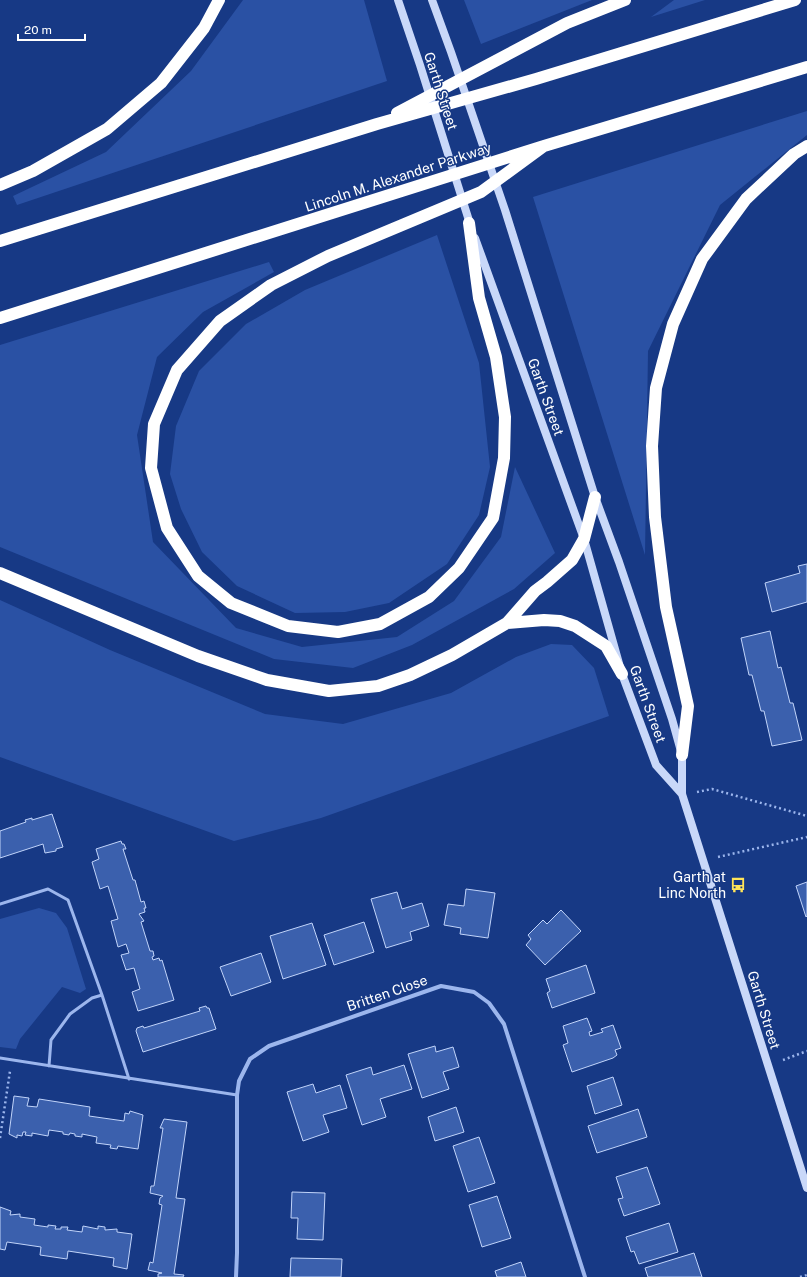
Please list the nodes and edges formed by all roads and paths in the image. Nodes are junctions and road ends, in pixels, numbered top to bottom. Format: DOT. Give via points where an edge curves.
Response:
graph roads {
  1 [pos="219,0"];
  2 [pos="398,0"];
  3 [pos="432,0"];
  4 [pos="625,0"];
  5 [pos="795,0"];
  6 [pos="807,67"];
  7 [pos="377,124"];
  8 [pos="544,146"];
  9 [pos="807,146"];
  10 [pos="0,186"];
  11 [pos="469,223"];
  12 [pos="0,241"];
  13 [pos="0,318"];
  14 [pos="595,497"];
  15 [pos="584,539"];
  16 [pos="0,573"];
  17 [pos="507,623"];
  18 [pos="622,674"];
  19 [pos="682,755"];
  20 [pos="682,794"];
  21 [pos="807,816"];
  22 [pos="807,837"];
  23 [pos="703,862"];
  24 [pos="0,904"];
  25 [pos="102,995"];
  26 [pos="807,1051"];
  27 [pos="0,1058"];
  28 [pos="12,1060"];
  29 [pos="767,1065"];
  30 [pos="49,1066"];
  31 [pos="129,1079"];
  32 [pos="237,1095"];
  33 [pos="0,1138"];
  34 [pos="807,1188"];
  35 [pos="807,1275"];
  36 [pos="236,1277"];
  37 [pos="585,1277"];
  38 [pos="800,1277"];
  1 -- 10 [label="highway" via="204,28 160,83 107,129 33,171"];
  2 -- 11 [label="main road, Garth Street"];
  3 -- 14 [label="main road, Garth Street" via="505,210"];
  4 -- 7 [label="highway" via="567,23"];
  5 -- 7 [label="highway" via="536,79"];
  6 -- 8 [label="highway, Lincoln M. Alexander Parkway"];
  7 -- 12 [label="highway"];
  8 -- 11 [label="highway" via="481,192 328,256 271,285 220,322 177,370 154,424 151,468 167,528 198,576 231,603 288,626 338,632 380,624 429,597 460,568 492,518 504,458 505,417 496,357 479,298"];
  8 -- 13 [label="highway, Lincoln M. Alexander Parkway"];
  9 -- 19 [label="highway" via="794,154 746,199 702,259 673,324 656,388 652,446 655,517 666,607 688,706"];
  11 -- 15 [label="main road, Garth Street"];
  14 -- 15 [label="highway"];
  14 -- 19 [label="main road, Garth Street" via="672,719"];
  15 -- 17 [label="highway" via="572,560 535,591"];
  15 -- 18 [label="main road, Garth Street"];
  16 -- 17 [label="highway" via="198,656 267,680 329,691 378,686 410,675 452,655"];
  17 -- 18 [label="highway" via="544,620 575,626 606,646"];
  18 -- 20 [label="main road, Garth Street" via="656,766"];
  19 -- 20 [label="main road, Garth Street"];
  20 -- 21 [label="path" via="712,790"];
  20 -- 23 [label="main road, Garth Street"];
  22 -- 23 [label="path"];
  23 -- 29 [label="main road, Garth Street"];
  24 -- 25 [label="lane" via="48,890 68,900"];
  25 -- 30 [label="lane" via="92,998 70,1014 51,1040"];
  25 -- 31 [label="lane"];
  26 -- 29 [label="path"];
  27 -- 28 [label="lane"];
  28 -- 30 [label="lane"];
  28 -- 33 [label="path"];
  29 -- 34 [label="main road, Garth Street"];
  30 -- 31 [label="lane"];
  31 -- 32 [label="lane"];
  32 -- 36 [label="street, Britten Close"];
  32 -- 37 [label="street, Britten Close" via="239,1081 250,1059 269,1046 441,986 474,992 489,1003 504,1024"];
  35 -- 38 [label="path"];
}
